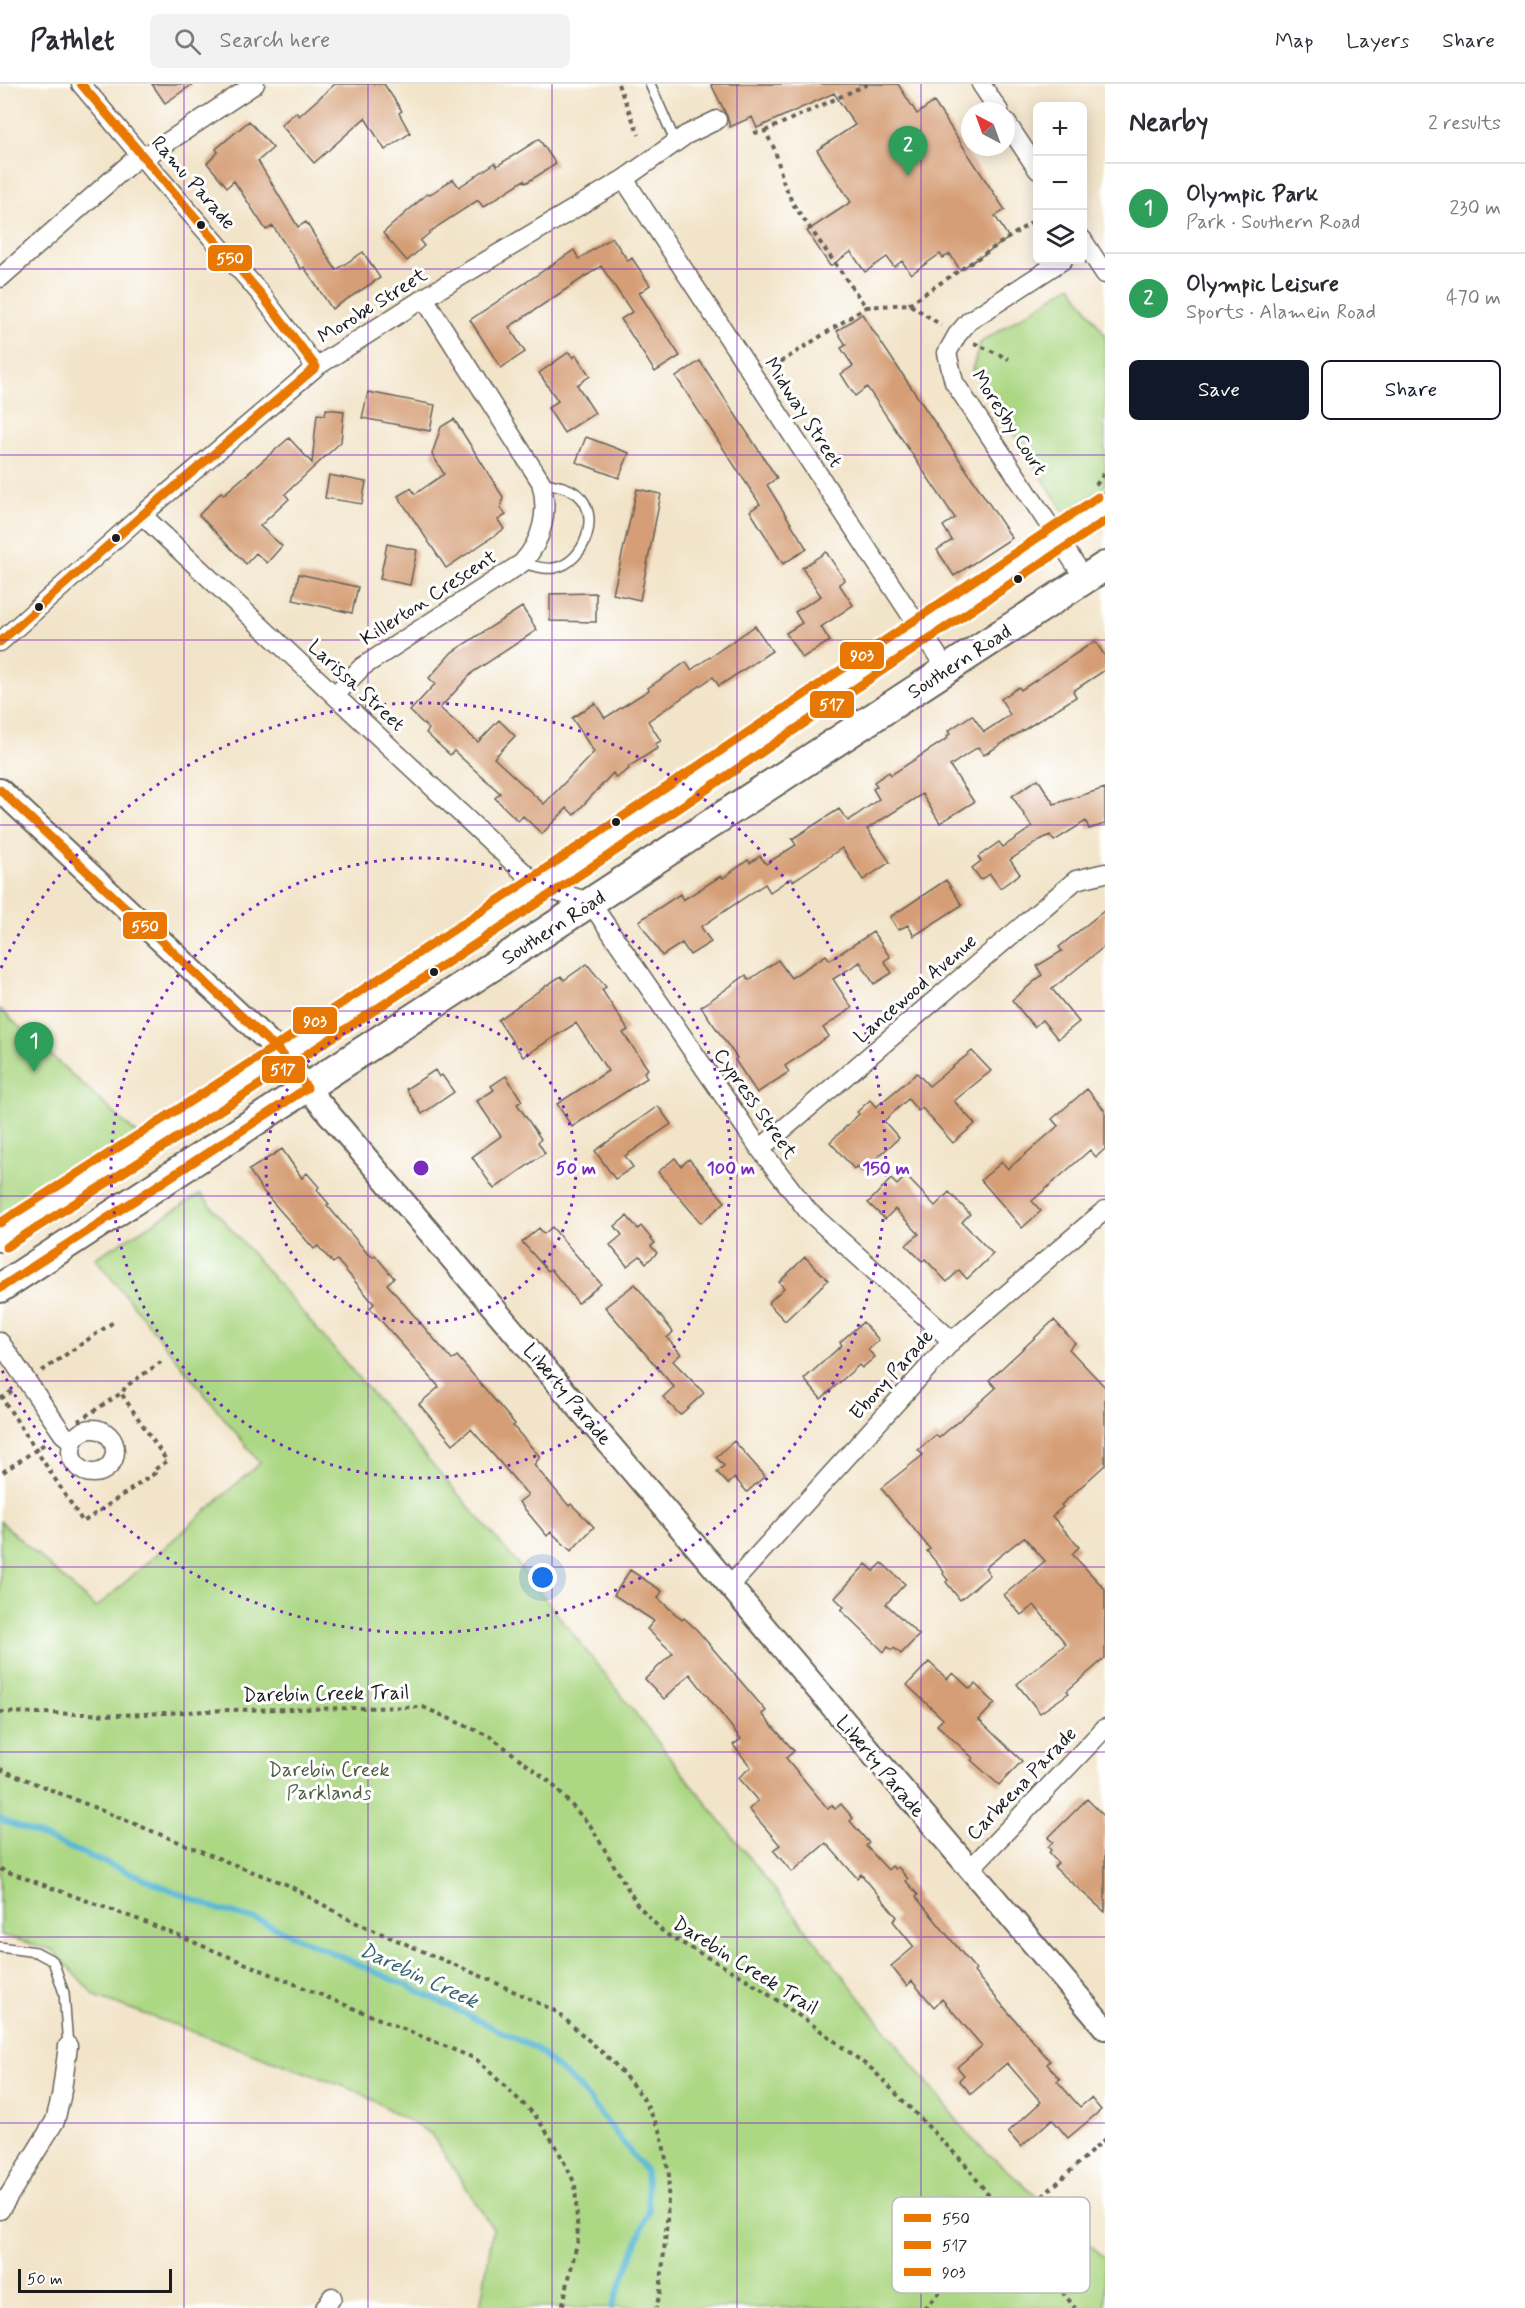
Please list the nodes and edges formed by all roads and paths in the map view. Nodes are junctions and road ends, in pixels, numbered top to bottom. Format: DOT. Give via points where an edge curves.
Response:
graph roads {
  1 [pos="81,84"];
  2 [pos="255,84"];
  3 [pos="618,84"];
  4 [pos="650,84"];
  5 [pos="868,84"];
  6 [pos="981,84"];
  7 [pos="993,102"];
  8 [pos="717,120"];
  9 [pos="765,131"];
  10 [pos="754,133"];
  11 [pos="639,135"];
  12 [pos="1015,136"];
  13 [pos="675,141"];
  14 [pos="142,157"];
  15 [pos="1033,162"];
  16 [pos="624,178"];
  17 [pos="1033,221"];
  18 [pos="1087,248"];
  19 [pos="1057,264"];
  20 [pos="1105,274"];
  21 [pos="0,278"];
  22 [pos="424,298"];
  23 [pos="909,304"];
  24 [pos="866,307"];
  25 [pos="957,334"];
  26 [pos="1009,359"];
  27 [pos="316,367"];
  28 [pos="773,368"];
  29 [pos="541,482"];
  30 [pos="1105,507"];
  31 [pos="142,515"];
  32 [pos="1057,539"];
  33 [pos="522,562"];
  34 [pos="1095,572"];
  35 [pos="919,630"];
  36 [pos="0,642"];
  37 [pos="946,670"];
  38 [pos="335,695"];
  39 [pos="0,790"];
  40 [pos="1105,873"];
  41 [pos="540,887"];
  42 [pos="590,902"];
  43 [pos="284,1055"];
  44 [pos="307,1088"];
  45 [pos="760,1149"];
  46 [pos="1105,1210"];
  47 [pos="0,1237"];
  48 [pos="0,1288"];
  49 [pos="115,1321"];
  50 [pos="952,1341"];
  51 [pos="0,1342"];
  52 [pos="161,1362"];
  53 [pos="36,1374"];
  54 [pos="10,1382"];
  55 [pos="121,1393"];
  56 [pos="1,1398"];
  57 [pos="67,1437"];
  58 [pos="35,1450"];
  59 [pos="3,1472"];
  60 [pos="729,1587"];
  61 [pos="0,1712"];
  62 [pos="1105,1728"];
  63 [pos="0,1769"];
  64 [pos="0,1869"];
  65 [pos="970,1869"];
  66 [pos="0,1947"];
  67 [pos="1105,2028"];
  68 [pos="68,2046"];
  69 [pos="1105,2139"];
  70 [pos="990,2197"];
  71 [pos="1042,2197"];
  72 [pos="0,2210"];
  73 [pos="940,2293"];
  74 [pos="1063,2293"];
  75 [pos="562,2308"];
  76 [pos="656,2308"];
  77 [pos="924,2308"];
  78 [pos="1075,2308"];
  1 -- 14 [label="street, Ramu Parade"];
  2 -- 14 [label="street"];
  3 -- 11 [label="path"];
  4 -- 13 [label="lane"];
  5 -- 9 [label="path"];
  6 -- 7 [label="street"];
  8 -- 13 [label="street, Morobe Street"];
  9 -- 10 [label="path"];
  9 -- 24 [label="path" via="793,204"];
  12 -- 15 [label="street"];
  13 -- 16 [label="street, Morobe Street"];
  14 -- 21 [label="street"];
  14 -- 27 [label="street, Ramu Parade" via="260,293"];
  16 -- 22 [label="street, Morobe Street"];
  16 -- 35 [label="street, Midway Street"];
  17 -- 23 [label="path"];
  18 -- 20 [label="street"];
  19 -- 25 [label="street" via="969,321"];
  22 -- 27 [label="street, Morobe Street"];
  22 -- 29 [label="street, Killerton Crescent"];
  23 -- 24 [label="path"];
  23 -- 25 [label="path"];
  24 -- 28 [label="path"];
  25 -- 26 [label="path"];
  25 -- 32 [label="street, Moresby Court" via="947,353 954,382"];
  27 -- 31 [label="street, Morobe Street"];
  29 -- 33 [label="street, Killerton Crescent" via="545,500 541,531"];
  29 -- 33 [label="lane, Killerton Crescent" via="569,489 582,499 589,513 585,538 574,557 555,568"];
  30 -- 32 [label="main road, Southern Road"];
  31 -- 36 [label="street, Morobe Street"];
  31 -- 38 [label="street, Larissa Street"];
  32 -- 34 [label="street, Moresby Court"];
  32 -- 35 [label="main road, Southern Road"];
  33 -- 38 [label="street, Killerton Crescent" via="363,667"];
  34 -- 37 [label="main road, Southern Road"];
  35 -- 37 [label="street, Midway Street"];
  35 -- 41 [label="main road, Southern Road"];
  37 -- 42 [label="main road, Southern Road"];
  38 -- 41 [label="street, Larissa Street"];
  39 -- 43 [label="street, Liberty Parade"];
  40 -- 45 [label="street, Lancewood Avenue" via="1076,880"];
  41 -- 42 [label="street"];
  41 -- 43 [label="main road, Southern Road"];
  42 -- 44 [label="main road, Southern Road"];
  42 -- 45 [label="street, Cypress Street"];
  43 -- 44 [label="street, Liberty Parade"];
  43 -- 47 [label="main road, Southern Road"];
  44 -- 48 [label="main road, Southern Road"];
  44 -- 60 [label="street, Liberty Parade"];
  45 -- 50 [label="street, Cypress Street" via="808,1210"];
  46 -- 50 [label="street, Ebony Parade"];
  49 -- 53 [label="path"];
  50 -- 60 [label="street, Ebony Parade"];
  51 -- 57 [label="street"];
  52 -- 55 [label="path"];
  54 -- 56 [label="path" via="14,1389"];
  55 -- 57 [label="path" via="79,1421 73,1421"];
  55 -- 58 [label="path" via="167,1461 83,1522"];
  56 -- 58 [label="path"];
  57 -- 58 [label="path"];
  58 -- 59 [label="path"];
  60 -- 65 [label="street, Liberty Parade"];
  61 -- 70 [label="path, Darebin Creek Trail" via="123,1715 423,1707 491,1737 550,1782 590,1825 637,1904 664,1932 746,1979 873,2070 965,2164"];
  62 -- 65 [label="street, Carbeena Parade"];
  63 -- 76 [label="path" via="288,1885 352,1921 557,2012 612,2061 642,2096 661,2133 669,2175"];
  64 -- 75 [label="path" via="145,1922 476,2060 535,2115 575,2184 578,2239"];
  65 -- 67 [label="street, Liberty Parade"];
  66 -- 68 [label="lane" via="36,1953 53,1961 64,1993"];
  68 -- 72 [label="street" via="55,2121"];
  69 -- 71 [label="path"];
  73 -- 77 [label="path"];
  74 -- 78 [label="path, Darebin Creek Trail"];
}
